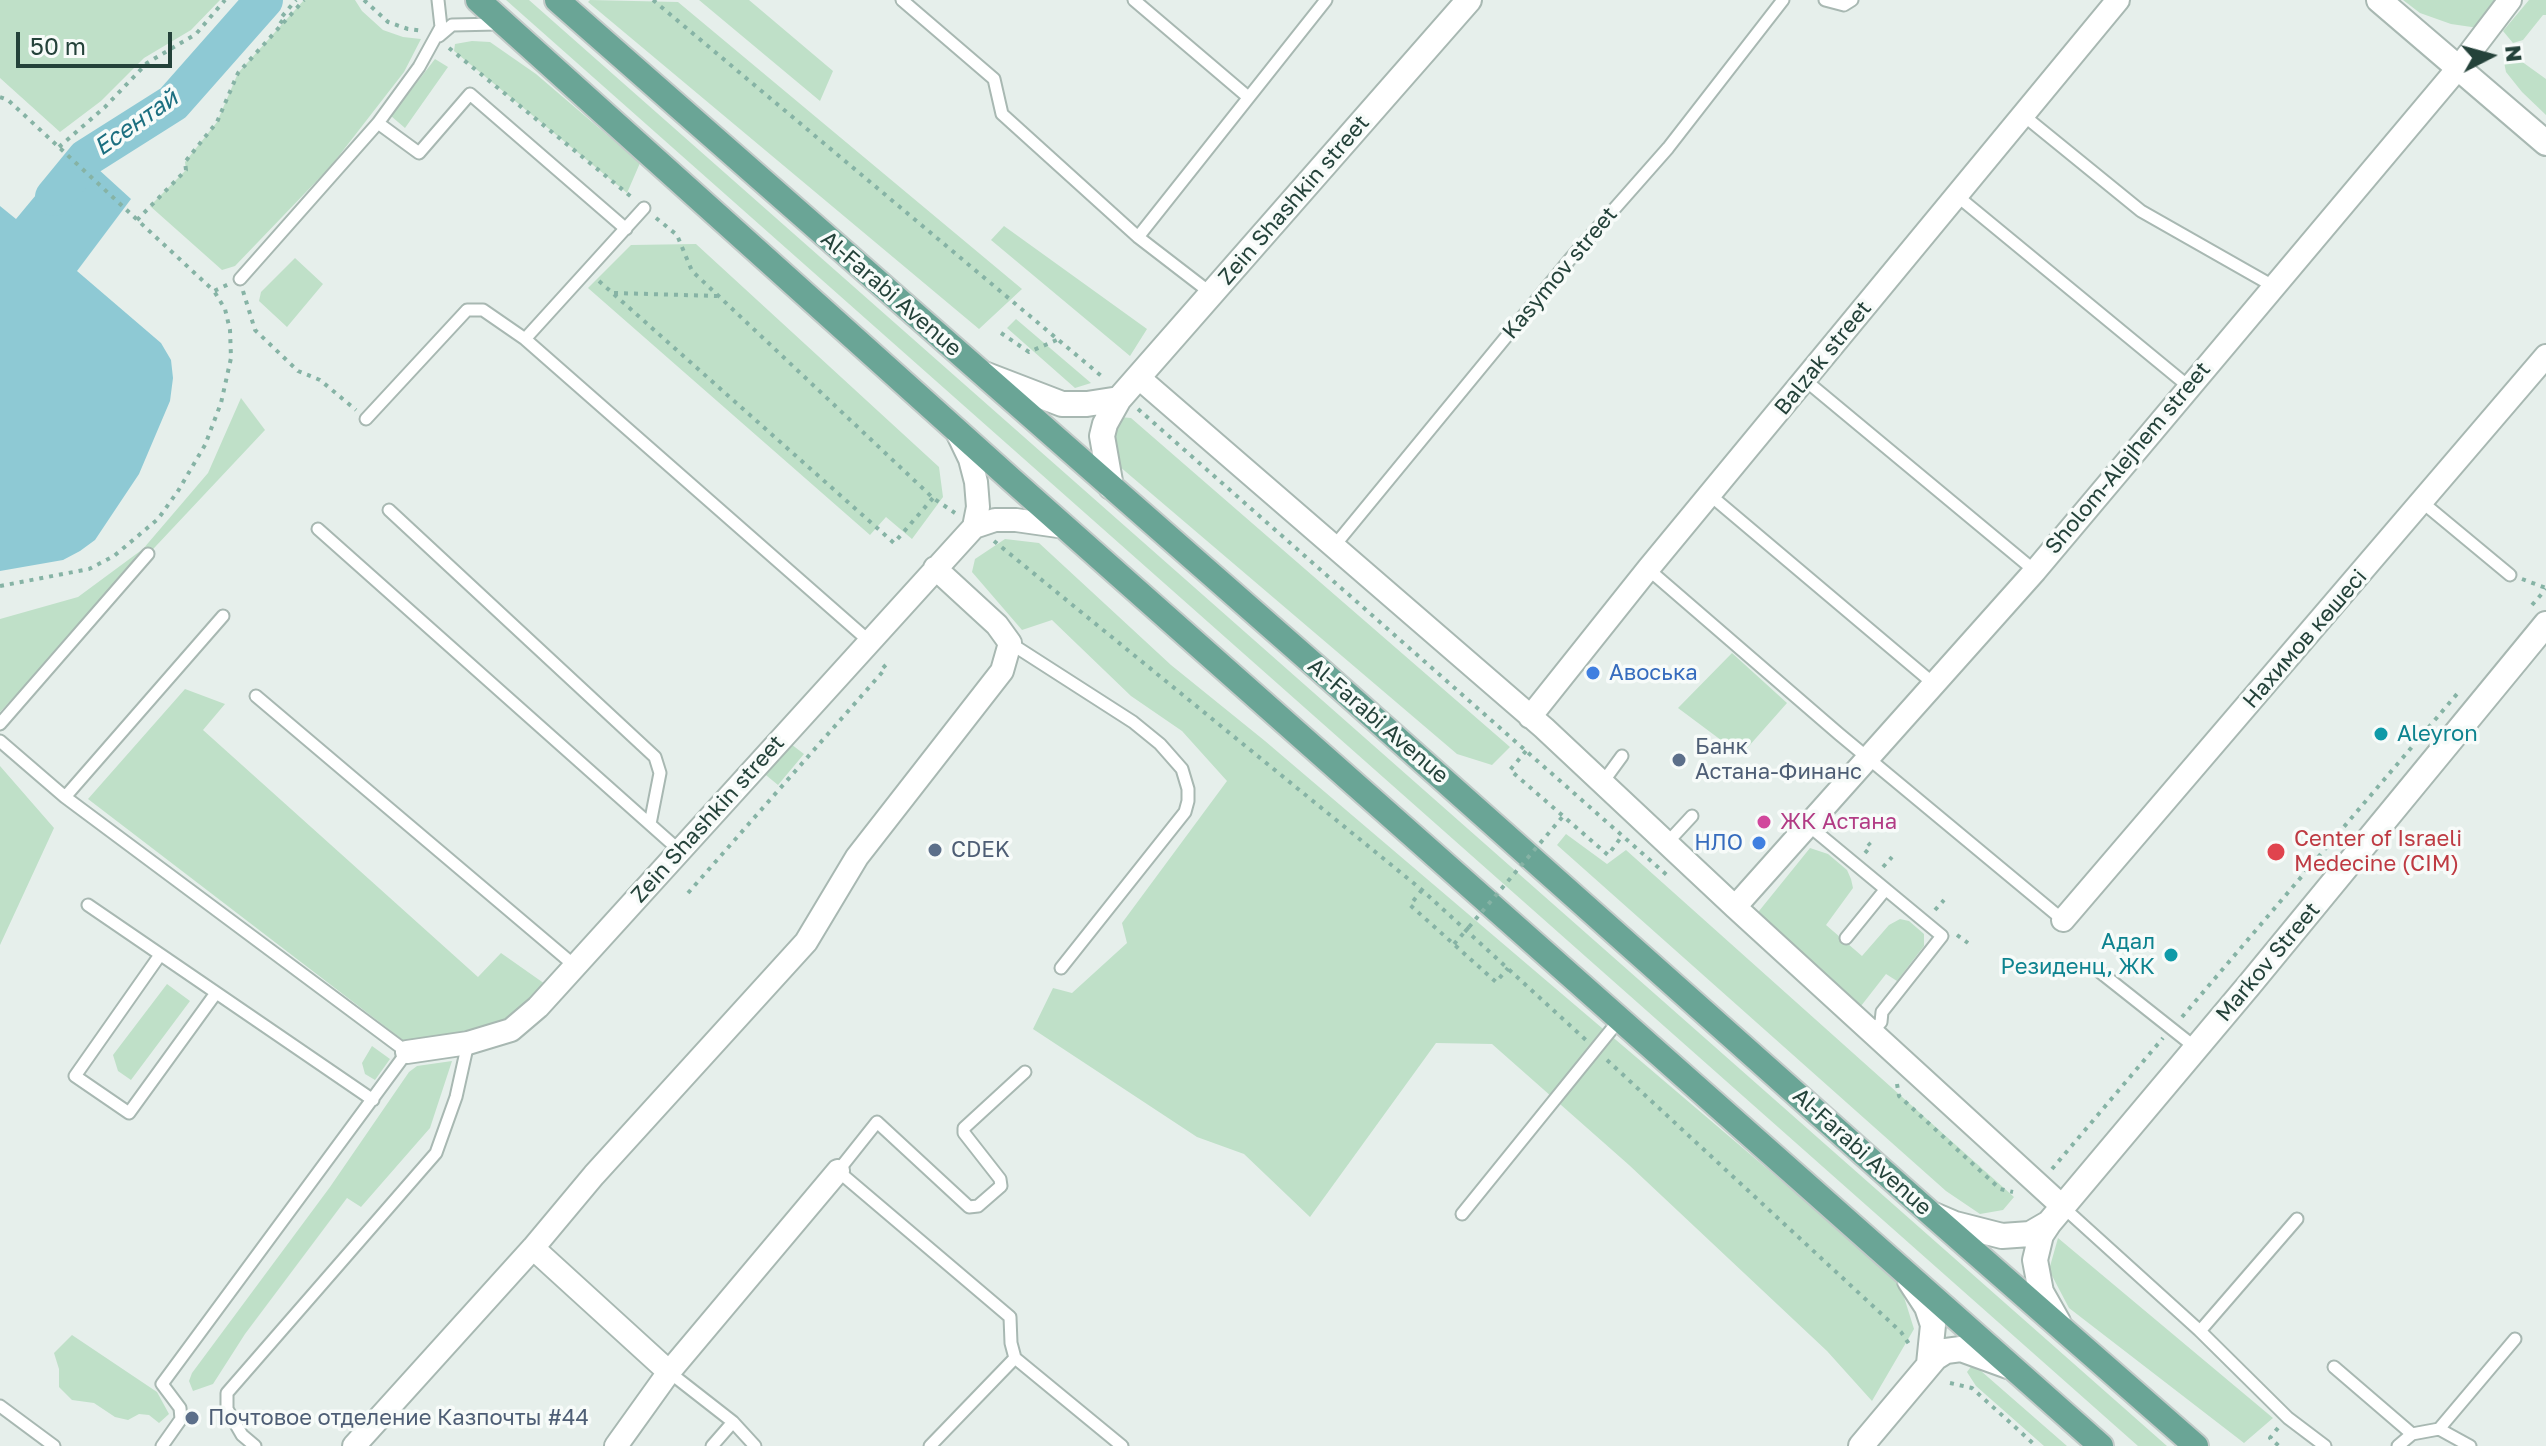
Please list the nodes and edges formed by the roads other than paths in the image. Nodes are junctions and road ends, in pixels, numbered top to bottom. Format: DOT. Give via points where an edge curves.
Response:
graph roads {
  1 [pos="438,0"];
  2 [pos="478,0"];
  3 [pos="902,0"];
  4 [pos="1134,0"];
  5 [pos="1326,0"];
  6 [pos="1469,0"];
  7 [pos="1783,0"];
  8 [pos="1825,0"];
  9 [pos="1852,0"];
  10 [pos="2118,0"];
  11 [pos="2379,0"];
  12 [pos="2510,0"];
  13 [pos="560,1"];
  14 [pos="506,24"];
  15 [pos="440,42"];
  16 [pos="2459,67"];
  17 [pos="1248,97"];
  18 [pos="2023,115"];
  19 [pos="378,123"];
  20 [pos="2546,143"];
  21 [pos="1956,195"];
  22 [pos="644,208"];
  23 [pos="626,229"];
  24 [pos="1138,237"];
  25 [pos="240,279"];
  26 [pos="2273,286"];
  27 [pos="1212,294"];
  28 [pos="525,339"];
  29 [pos="2546,356"];
  30 [pos="984,374"];
  31 [pos="1138,377"];
  32 [pos="1805,380"];
  33 [pos="2188,386"];
  34 [pos="1120,395"];
  35 [pos="366,419"];
  36 [pos="955,428"];
  37 [pos="1111,487"];
  38 [pos="1710,495"];
  39 [pos="2422,502"];
  40 [pos="389,510"];
  41 [pos="1065,527"];
  42 [pos="975,528"];
  43 [pos="318,529"];
  44 [pos="1335,545"];
  45 [pos="148,554"];
  46 [pos="935,568"];
  47 [pos="1648,569"];
  48 [pos="2035,571"];
  49 [pos="2510,575"];
  50 [pos="223,616"];
  51 [pos="2536,618"];
  52 [pos="1010,643"];
  53 [pos="867,644"];
  54 [pos="1935,685"];
  55 [pos="256,696"];
  56 [pos="1530,717"];
  57 [pos="0,724"];
  58 [pos="0,741"];
  59 [pos="1622,756"];
  60 [pos="1867,758"];
  61 [pos="1603,782"];
  62 [pos="65,797"];
  63 [pos="1692,816"];
  64 [pos="650,824"];
  65 [pos="1808,825"];
  66 [pos="1667,843"];
  67 [pos="680,851"];
  68 [pos="1885,890"];
  69 [pos="88,905"];
  70 [pos="1735,907"];
  71 [pos="2063,920"];
  72 [pos="1846,938"];
  73 [pos="160,955"];
  74 [pos="575,966"];
  75 [pos="1061,968"];
  76 [pos="2095,968"];
  77 [pos="216,993"];
  78 [pos="1620,1019"];
  79 [pos="1872,1032"];
  80 [pos="468,1043"];
  81 [pos="2196,1049"];
  82 [pos="407,1052"];
  83 [pos="1025,1072"];
  84 [pos="373,1100"];
  85 [pos="838,1171"];
  86 [pos="1930,1213"];
  87 [pos="1462,1214"];
  88 [pos="2056,1215"];
  89 [pos="2297,1219"];
  90 [pos="533,1248"];
  91 [pos="1903,1269"];
  92 [pos="2200,1331"];
  93 [pos="2066,1333"];
  94 [pos="2515,1339"];
  95 [pos="1015,1358"];
  96 [pos="1929,1364"];
  97 [pos="2334,1367"];
  98 [pos="2014,1368"];
  99 [pos="669,1372"];
  100 [pos="0,1406"];
  101 [pos="733,1422"];
  102 [pos="2439,1429"];
  103 [pos="2412,1434"];
  104 [pos="54,1446"];
  105 [pos="162,1446"];
  106 [pos="255,1446"];
  107 [pos="354,1446"];
  108 [pos="616,1446"];
  109 [pos="712,1446"];
  110 [pos="755,1446"];
  111 [pos="930,1446"];
  112 [pos="1122,1446"];
  113 [pos="1861,1446"];
  114 [pos="2101,1446"];
  115 [pos="2196,1446"];
  116 [pos="2325,1446"];
  117 [pos="2398,1446"];
  118 [pos="2470,1446"];
  1 -- 15 [label="lane"];
  2 -- 14 [label="main road"];
  3 -- 24 [label="lane" via="994,79 1002,114"];
  4 -- 17 [label="lane"];
  5 -- 17 [label="lane"];
  6 -- 27 [label="street, Zein Shashkin street"];
  7 -- 44 [label="lane, Kasymov street" via="1668,148"];
  8 -- 9 [label="lane" via="1844,5"];
  10 -- 18 [label="street, Balzak street"];
  11 -- 16 [label="street"];
  12 -- 16 [label="street, Sholom-Alejhem street"];
  13 -- 30 [label="main road, Al-Farabi Avenue"];
  14 -- 15 [label="lane" via="452,25"];
  14 -- 36 [label="main road"];
  15 -- 19 [label="lane"];
  16 -- 20 [label="street"];
  16 -- 26 [label="street, Sholom-Alejhem street"];
  17 -- 24 [label="lane"];
  18 -- 21 [label="street, Balzak street"];
  18 -- 26 [label="lane" via="2141,211"];
  19 -- 23 [label="lane" via="419,153 470,94"];
  19 -- 25 [label="lane"];
  21 -- 32 [label="street, Balzak street"];
  21 -- 33 [label="lane"];
  22 -- 23 [label="lane"];
  23 -- 28 [label="lane"];
  24 -- 27 [label="lane"];
  26 -- 33 [label="street, Sholom-Alejhem street"];
  27 -- 31 [label="street, Zein Shashkin street"];
  28 -- 35 [label="lane" via="483,310 467,310"];
  28 -- 53 [label="lane"];
  29 -- 39 [label="street, Нахимов көшесі"];
  30 -- 34 [label="street" via="1062,404"];
  30 -- 37 [label="main road, Al-Farabi Avenue"];
  31 -- 34 [label="street, Zein Shashkin street"];
  31 -- 44 [label="street"];
  32 -- 38 [label="street, Balzak street"];
  32 -- 48 [label="lane"];
  33 -- 48 [label="street, Sholom-Alejhem street"];
  34 -- 37 [label="street, Zein Shashkin street" via="1102,436"];
  36 -- 41 [label="main road"];
  36 -- 42 [label="street" via="976,482"];
  37 -- 86 [label="main road, Al-Farabi Avenue"];
  38 -- 47 [label="street, Balzak street"];
  38 -- 54 [label="lane"];
  39 -- 49 [label="lane"];
  39 -- 71 [label="street, Нахимов көшесі"];
  40 -- 64 [label="lane" via="655,757 660,773"];
  41 -- 42 [label="street" via="995,520"];
  41 -- 78 [label="main road"];
  42 -- 46 [label="street, Zein Shashkin street"];
  43 -- 64 [label="lane"];
  44 -- 56 [label="street"];
  45 -- 57 [label="lane"];
  46 -- 52 [label="street"];
  46 -- 53 [label="street, Zein Shashkin street"];
  47 -- 56 [label="street, Balzak street"];
  47 -- 60 [label="lane"];
  48 -- 54 [label="street, Sholom-Alejhem street"];
  50 -- 62 [label="lane"];
  51 -- 81 [label="street, Markov Street"];
  52 -- 75 [label="lane" via="1160,744 1182,769 1188,789 1185,812"];
  52 -- 90 [label="street" via="1002,671 857,857 806,942"];
  53 -- 67 [label="street, Zein Shashkin street"];
  54 -- 60 [label="street, Sholom-Alejhem street"];
  55 -- 74 [label="lane"];
  56 -- 61 [label="street"];
  58 -- 62 [label="lane"];
  59 -- 61 [label="lane"];
  60 -- 65 [label="street, Sholom-Alejhem street"];
  60 -- 71 [label="lane"];
  61 -- 66 [label="street"];
  62 -- 82 [label="lane"];
  63 -- 66 [label="lane"];
  64 -- 67 [label="lane"];
  65 -- 68 [label="lane"];
  65 -- 70 [label="street, Sholom-Alejhem street"];
  66 -- 70 [label="street"];
  67 -- 74 [label="street, Zein Shashkin street"];
  68 -- 72 [label="lane"];
  68 -- 79 [label="lane" via="1942,936"];
  69 -- 73 [label="lane"];
  70 -- 79 [label="street"];
  73 -- 77 [label="lane"];
  73 -- 77 [label="lane" via="75,1076 129,1113"];
  74 -- 80 [label="street, Zein Shashkin street" via="511,1030"];
  76 -- 81 [label="lane"];
  77 -- 84 [label="lane"];
  78 -- 87 [label="lane"];
  78 -- 91 [label="main road"];
  79 -- 88 [label="street" via="2039,1185"];
  80 -- 82 [label="street, Zein Shashkin street"];
  80 -- 106 [label="lane" via="436,1153 227,1393 227,1409"];
  81 -- 88 [label="street, Markov Street"];
  82 -- 84 [label="lane"];
  83 -- 85 [label="lane" via="964,1128 1000,1179 1001,1186 978,1206 969,1207 877,1122"];
  84 -- 105 [label="lane" via="162,1384 180,1408 181,1419"];
  85 -- 95 [label="lane" via="1010,1317"];
  85 -- 99 [label="street"];
  86 -- 88 [label="street" via="2002,1236 2030,1234"];
  86 -- 93 [label="main road, Al-Farabi Avenue"];
  88 -- 92 [label="lane"];
  88 -- 93 [label="street" via="2037,1247 2036,1276"];
  89 -- 92 [label="lane"];
  90 -- 99 [label="street"];
  90 -- 107 [label="street"];
  91 -- 96 [label="street" via="1933,1325"];
  91 -- 98 [label="main road"];
  92 -- 116 [label="lane" via="2288,1418"];
  93 -- 115 [label="main road, Al-Farabi Avenue"];
  94 -- 102 [label="lane"];
  95 -- 111 [label="lane"];
  95 -- 112 [label="lane"];
  96 -- 98 [label="street" via="1946,1351 1961,1349"];
  96 -- 113 [label="street"];
  97 -- 103 [label="lane"];
  98 -- 114 [label="main road"];
  99 -- 101 [label="lane"];
  99 -- 108 [label="street"];
  100 -- 104 [label="lane"];
  101 -- 109 [label="lane"];
  101 -- 110 [label="lane"];
  102 -- 103 [label="lane"];
  102 -- 118 [label="lane"];
  103 -- 117 [label="lane"];
}
